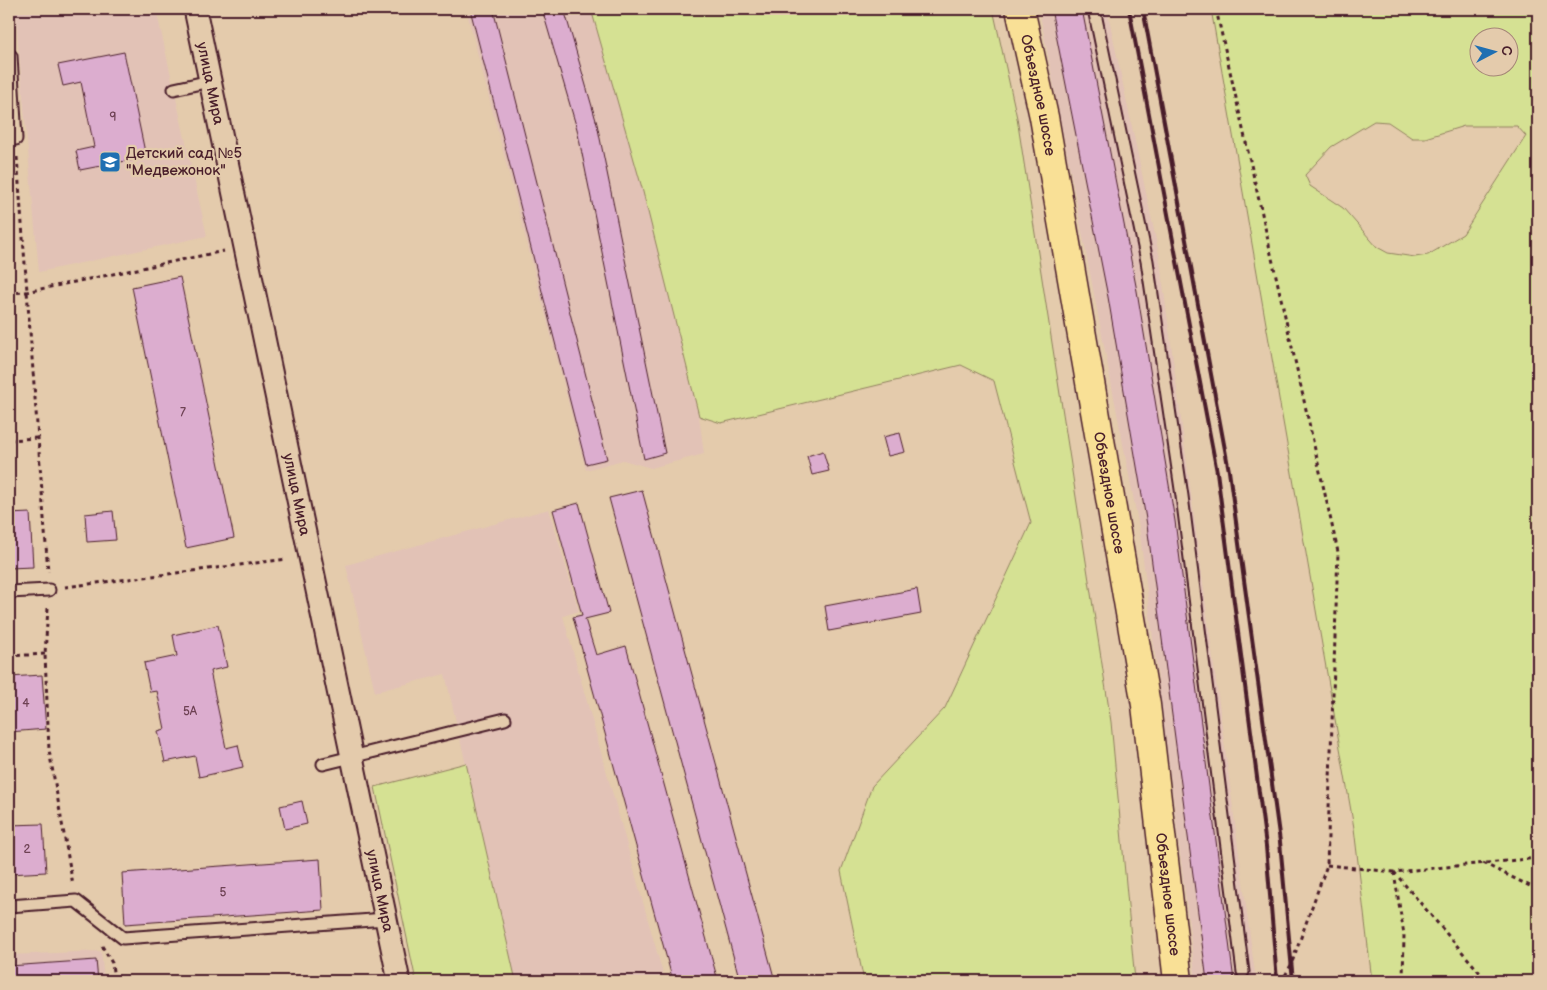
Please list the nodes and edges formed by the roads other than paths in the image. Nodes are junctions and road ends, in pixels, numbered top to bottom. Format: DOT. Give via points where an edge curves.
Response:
graph roads {
  1 [pos="195,9"];
  2 [pos="1020,9"];
  3 [pos="1094,9"];
  4 [pos="10,56"];
  5 [pos="210,81"];
  6 [pos="174,89"];
  7 [pos="12,139"];
  8 [pos="49,590"];
  9 [pos="9,592"];
  10 [pos="505,719"];
  11 [pos="352,758"];
  12 [pos="323,764"];
  13 [pos="9,906"];
  14 [pos="386,919"];
  15 [pos="1243,972"];
  16 [pos="399,981"];
  17 [pos="1178,981"];
  1 -- 5 [label="street, улица Мира"];
  2 -- 17 [label="main road, Объездное шоссе" via="1044,116 1146,705"];
  3 -- 15 [label="lane" via="1147,261 1182,496"];
  4 -- 7 [label="lane"];
  5 -- 6 [label="lane"];
  5 -- 11 [label="street, улица Мира"];
  8 -- 9 [label="lane"];
  10 -- 11 [label="lane"];
  11 -- 12 [label="lane"];
  11 -- 14 [label="street, улица Мира"];
  13 -- 14 [label="lane" via="76,901 123,938"];
  14 -- 16 [label="street, улица Мира"];
}
